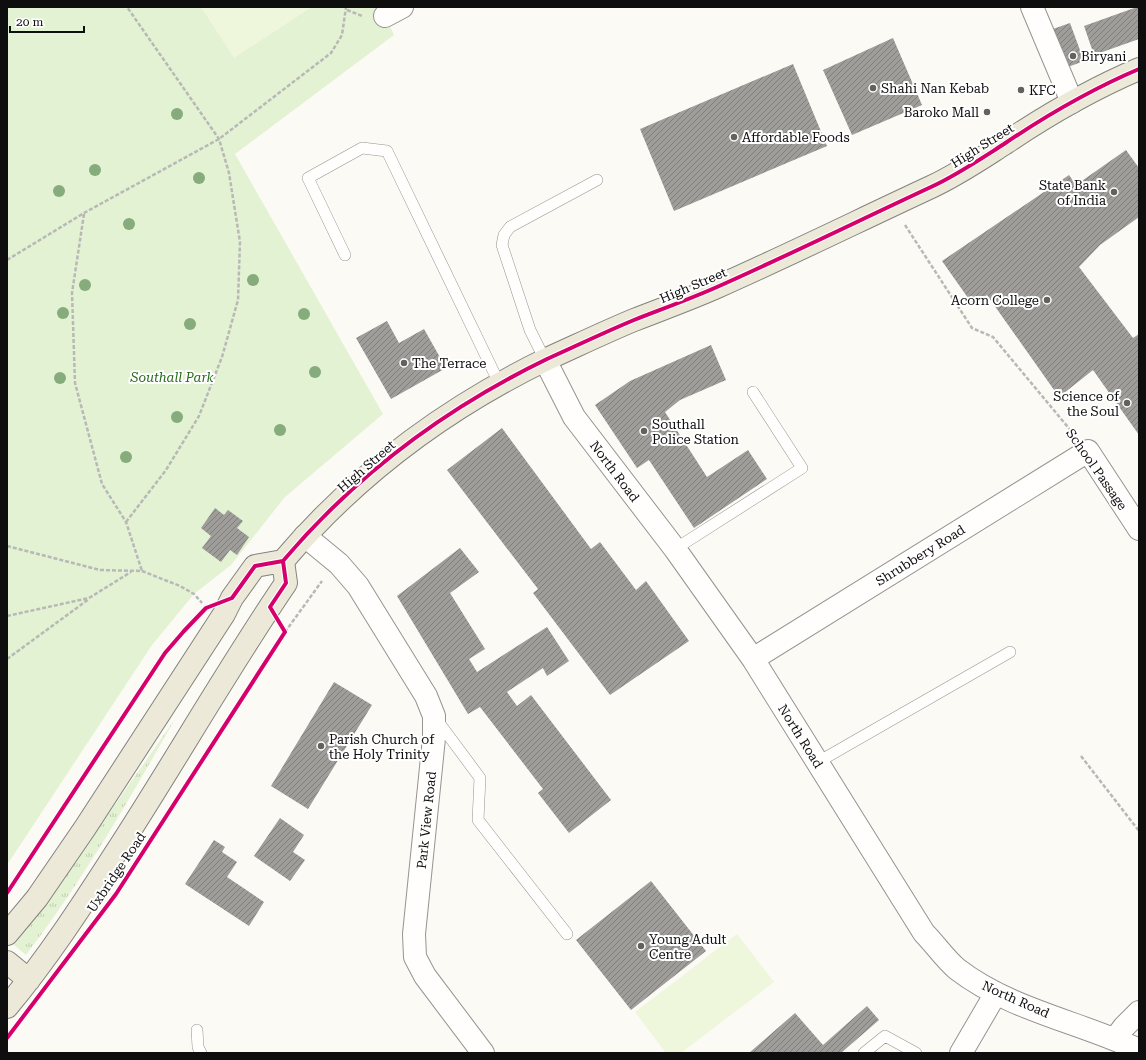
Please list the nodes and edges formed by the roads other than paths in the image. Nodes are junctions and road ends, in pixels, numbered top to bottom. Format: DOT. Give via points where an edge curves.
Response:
graph roads {
  1 [pos="1032,7"];
  2 [pos="1139,69"];
  3 [pos="1072,102"];
  4 [pos="597,180"];
  5 [pos="345,255"];
  6 [pos="545,360"];
  7 [pos="500,385"];
  8 [pos="753,392"];
  9 [pos="1088,451"];
  10 [pos="1139,529"];
  11 [pos="305,536"];
  12 [pos="675,549"];
  13 [pos="283,561"];
  14 [pos="1010,652"];
  15 [pos="753,659"];
  16 [pos="434,716"];
  17 [pos="818,762"];
  18 [pos="7,934"];
  19 [pos="567,934"];
  20 [pos="7,962"];
  21 [pos="29,980"];
  22 [pos="996,993"];
  23 [pos="7,1007"];
  24 [pos="1139,1012"];
  25 [pos="197,1030"];
  26 [pos="1115,1039"];
  27 [pos="1139,1050"];
  28 [pos="201,1053"];
  29 [pos="484,1053"];
  30 [pos="864,1053"];
  31 [pos="916,1053"];
  32 [pos="961,1053"];
  1 -- 3 [label="street"];
  2 -- 3 [label="main road, High Street"];
  3 -- 6 [label="main road, High Street" via="973,166 717,287"];
  4 -- 6 [label="lane" via="510,227 504,235 502,245 530,330"];
  5 -- 7 [label="lane" via="308,178 362,148 387,151"];
  6 -- 7 [label="main road, High Street"];
  6 -- 12 [label="street, North Road" via="574,417"];
  7 -- 11 [label="main road, High Street" via="472,400 403,446"];
  8 -- 12 [label="lane" via="802,468"];
  9 -- 10 [label="street, School Passage"];
  9 -- 15 [label="street, Shrubbery Road"];
  11 -- 13 [label="main road, High Street"];
  11 -- 16 [label="street, Park View Road" via="339,564 358,586 426,696"];
  12 -- 15 [label="street, North Road"];
  13 -- 18 [label="main road" via="255,566 37,898"];
  13 -- 21 [label="main road, Uxbridge Road" via="286,583 235,660 81,908"];
  14 -- 17 [label="lane"];
  15 -- 17 [label="street, North Road"];
  16 -- 19 [label="lane" via="480,778 478,820"];
  16 -- 29 [label="street, Park View Road" via="434,738 414,934 415,957 425,976"];
  17 -- 22 [label="street, North Road" via="924,933 957,969"];
  20 -- 21 [label="main road"];
  21 -- 23 [label="main road, Uxbridge Road"];
  22 -- 26 [label="street, North Road"];
  22 -- 32 [label="street"];
  24 -- 26 [label="street"];
  25 -- 28 [label="lane"];
  26 -- 27 [label="street, North Road"];
  30 -- 31 [label="lane" via="885,1036"];
}
